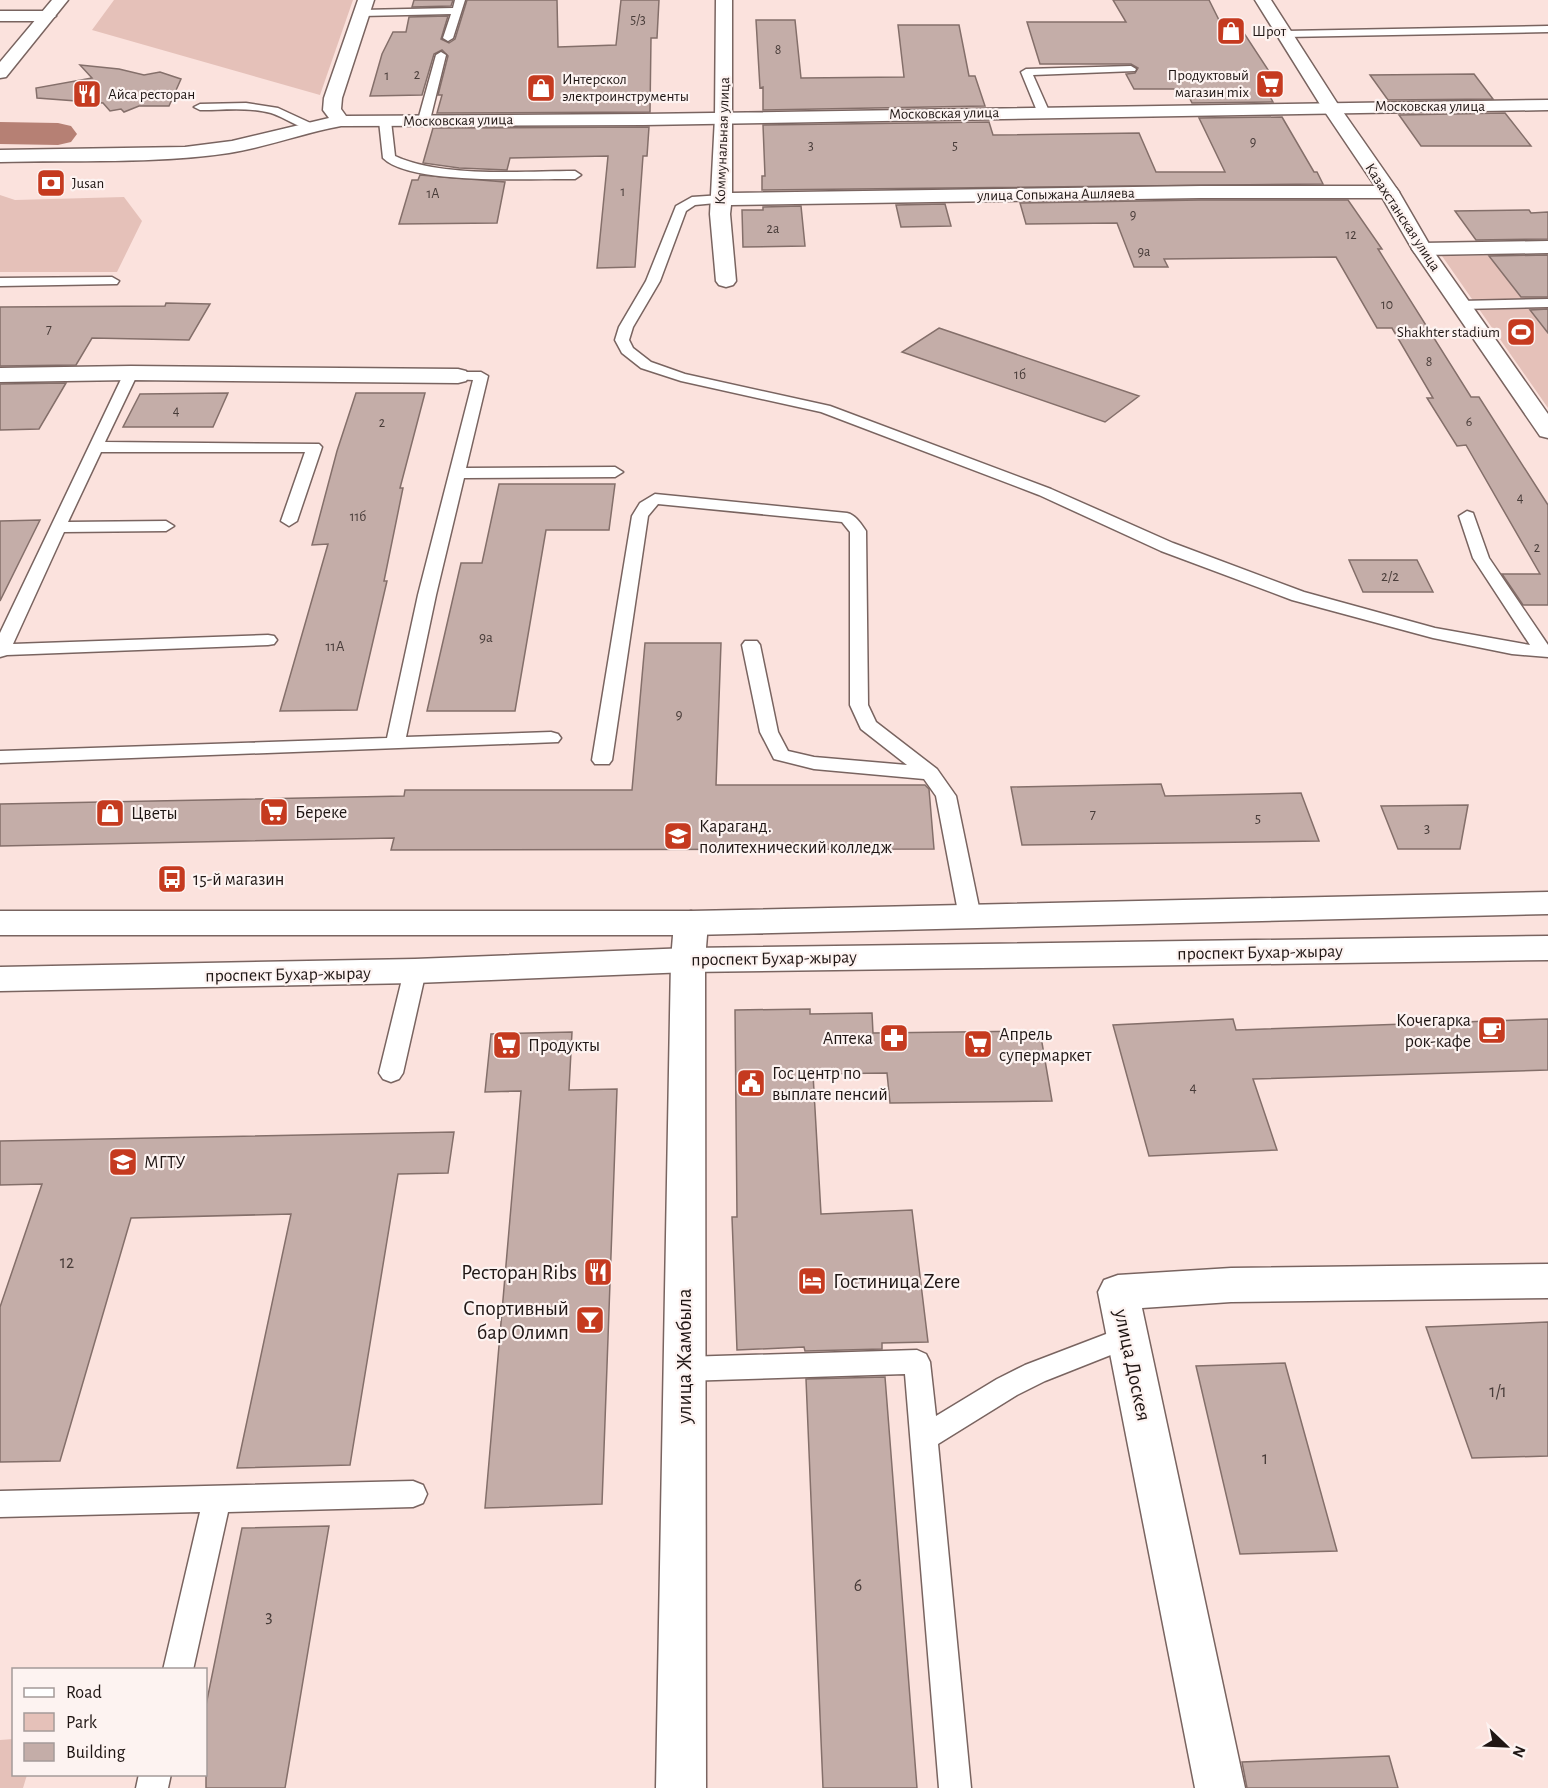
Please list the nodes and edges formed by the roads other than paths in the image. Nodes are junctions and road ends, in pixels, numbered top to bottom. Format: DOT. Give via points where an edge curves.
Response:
graph roads {
  1 [pos="60,0"];
  2 [pos="724,0"];
  3 [pos="1263,0"];
  4 [pos="364,6"];
  5 [pos="459,6"];
  6 [pos="48,15"];
  7 [pos="0,16"];
  8 [pos="1548,29"];
  9 [pos="1286,34"];
  10 [pos="448,38"];
  11 [pos="441,55"];
  12 [pos="1131,69"];
  13 [pos="0,73"];
  14 [pos="1548,105"];
  15 [pos="1330,106"];
  16 [pos="200,107"];
  17 [pos="1043,111"];
  18 [pos="724,117"];
  19 [pos="424,120"];
  20 [pos="341,121"];
  21 [pos="385,121"];
  22 [pos="311,126"];
  23 [pos="0,156"];
  24 [pos="575,175"];
  25 [pos="1389,192"];
  26 [pos="722,199"];
  27 [pos="1548,247"];
  28 [pos="1422,249"];
  29 [pos="112,281"];
  30 [pos="726,281"];
  31 [pos="0,282"];
  32 [pos="1548,303"];
  33 [pos="1461,305"];
  34 [pos="132,373"];
  35 [pos="0,375"];
  36 [pos="458,376"];
  37 [pos="1548,431"];
  38 [pos="95,447"];
  39 [pos="615,472"];
  40 [pos="456,473"];
  41 [pos="1467,516"];
  42 [pos="290,521"];
  43 [pos="59,526"];
  44 [pos="166,526"];
  45 [pos="268,640"];
  46 [pos="751,645"];
  47 [pos="0,651"];
  48 [pos="1546,652"];
  49 [pos="551,738"];
  50 [pos="395,744"];
  51 [pos="0,757"];
  52 [pos="602,760"];
  53 [pos="930,772"];
  54 [pos="1548,903"];
  55 [pos="970,917"];
  56 [pos="0,923"];
  57 [pos="689,941"];
  58 [pos="1548,948"];
  59 [pos="414,971"];
  60 [pos="0,979"];
  61 [pos="391,1073"];
  62 [pos="1548,1281"];
  63 [pos="1127,1337"];
  64 [pos="684,1369"];
  65 [pos="923,1439"];
  66 [pos="413,1494"];
  67 [pos="216,1499"];
  68 [pos="0,1504"];
  69 [pos="178,1668"];
  70 [pos="681,1788"];
  71 [pos="955,1788"];
  72 [pos="1220,1788"];
  1 -- 6 [label="street"];
  2 -- 18 [label="street, Коммунальная улица"];
  3 -- 9 [label="street, Казахстанская улица"];
  4 -- 5 [label="lane"];
  4 -- 20 [label="street" via="333,98 332,110"];
  5 -- 10 [label="lane"];
  6 -- 7 [label="street"];
  6 -- 13 [label="street"];
  8 -- 9 [label="lane"];
  9 -- 15 [label="street, Казахстанская улица"];
  11 -- 19 [label="lane"];
  12 -- 17 [label="lane" via="1026,72"];
  14 -- 15 [label="street, Московская улица"];
  15 -- 17 [label="street, Московская улица"];
  15 -- 25 [label="street, Казахстанская улица"];
  16 -- 22 [label="lane" via="274,110"];
  17 -- 18 [label="street, Московская улица"];
  18 -- 19 [label="street, Московская улица"];
  18 -- 26 [label="street, Коммунальная улица"];
  19 -- 21 [label="street, Московская улица"];
  20 -- 21 [label="street, Московская улица"];
  20 -- 22 [label="street, Московская улица"];
  21 -- 24 [label="lane" via="389,158 411,168 441,173"];
  22 -- 23 [label="street, Московская улица" via="232,147 185,153"];
  25 -- 26 [label="street, улица Сопыжана Ашляева"];
  25 -- 28 [label="street, Казахстанская улица"];
  26 -- 30 [label="street, Коммунальная улица"];
  26 -- 48 [label="lane" via="692,201 680,209 653,281 622,340 627,350 646,365 681,377 825,409 1045,492 1167,547 1298,596 1433,633"];
  27 -- 28 [label="street"];
  28 -- 33 [label="street, Казахстанская улица"];
  29 -- 31 [label="lane"];
  32 -- 33 [label="lane"];
  33 -- 37 [label="street, Казахстанская улица"];
  34 -- 35 [label="street"];
  34 -- 36 [label="street"];
  34 -- 38 [label="lane"];
  36 -- 40 [label="lane" via="481,376"];
  38 -- 42 [label="lane" via="314,447"];
  38 -- 43 [label="lane"];
  39 -- 40 [label="lane"];
  40 -- 50 [label="lane"];
  41 -- 48 [label="lane" via="1481,558"];
  43 -- 44 [label="lane"];
  43 -- 47 [label="lane"];
  45 -- 47 [label="lane"];
  46 -- 53 [label="lane" via="769,732 781,755 814,763"];
  49 -- 50 [label="lane"];
  50 -- 51 [label="lane"];
  52 -- 53 [label="lane" via="640,516 656,499 847,518 858,531 859,705 868,724"];
  53 -- 55 [label="lane" via="946,796"];
  54 -- 55 [label="street, проспект Бухар-жырау"];
  55 -- 57 [label="street, проспект Бухар-жырау"];
  56 -- 57 [label="street, проспект Бухар-жырау"];
  57 -- 58 [label="street, проспект Бухар-жырау"];
  57 -- 59 [label="street, проспект Бухар-жырау"];
  57 -- 64 [label="street, улица Жамбыла"];
  59 -- 60 [label="street, проспект Бухар-жырау"];
  59 -- 61 [label="lane"];
  62 -- 63 [label="street, улица Доскея" via="1232,1286 1118,1292"];
  63 -- 65 [label="lane" via="1007,1387"];
  63 -- 72 [label="street, улица Доскея"];
  64 -- 65 [label="lane" via="916,1362"];
  64 -- 70 [label="street, улица Жамбыла"];
  65 -- 71 [label="lane"];
  66 -- 67 [label="lane"];
  67 -- 68 [label="lane"];
  67 -- 69 [label="lane"];
}
